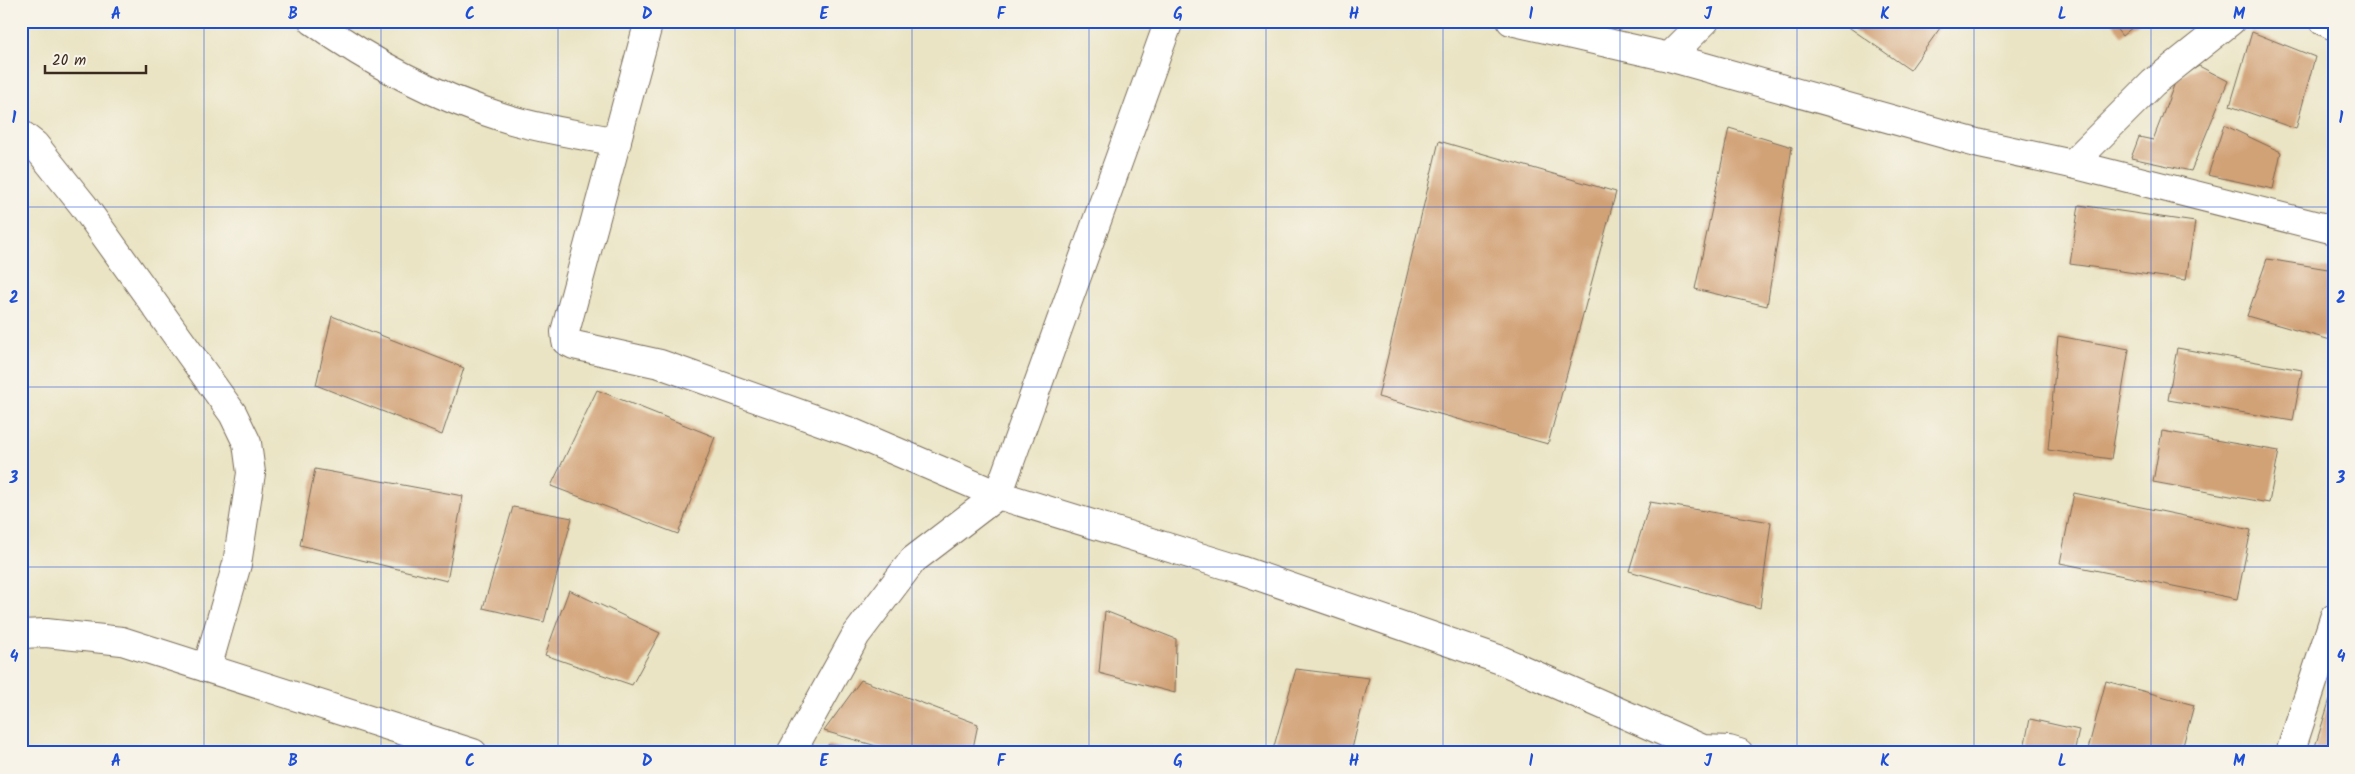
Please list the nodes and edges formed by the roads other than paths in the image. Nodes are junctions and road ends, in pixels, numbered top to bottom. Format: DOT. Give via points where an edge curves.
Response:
graph roads {
  1 [pos="313,21"];
  2 [pos="649,21"];
  3 [pos="1169,21"];
  4 [pos="1511,21"];
  5 [pos="1705,21"];
  6 [pos="2231,21"];
  7 [pos="2324,21"];
  8 [pos="2334,26"];
  9 [pos="1669,57"];
  10 [pos="21,134"];
  11 [pos="617,142"];
  12 [pos="2072,164"];
  13 [pos="2334,230"];
  14 [pos="998,495"];
  15 [pos="2334,618"];
  16 [pos="21,634"];
  17 [pos="206,668"];
  18 [pos="1699,751"];
  19 [pos="473,753"];
  20 [pos="791,753"];
  21 [pos="1739,753"];
  22 [pos="2290,753"];
  1 -- 11 [label="street" via="341,41 428,89 503,118"];
  2 -- 11 [label="street"];
  3 -- 14 [label="street"];
  4 -- 9 [label="street"];
  5 -- 9 [label="street"];
  6 -- 12 [label="street" via="2153,83"];
  7 -- 8 [label="street"];
  9 -- 12 [label="street" via="1980,144"];
  10 -- 17 [label="street" via="35,145 83,205 233,414 247,443 251,473 237,564"];
  11 -- 14 [label="street" via="565,332 566,341 660,364 851,432"];
  12 -- 13 [label="street"];
  14 -- 18 [label="street" via="1236,568 1501,660"];
  14 -- 20 [label="street" via="913,560 856,635"];
  15 -- 22 [label="street"];
  16 -- 17 [label="street" via="122,640"];
  17 -- 19 [label="street"];
  18 -- 21 [label="street"];
}
